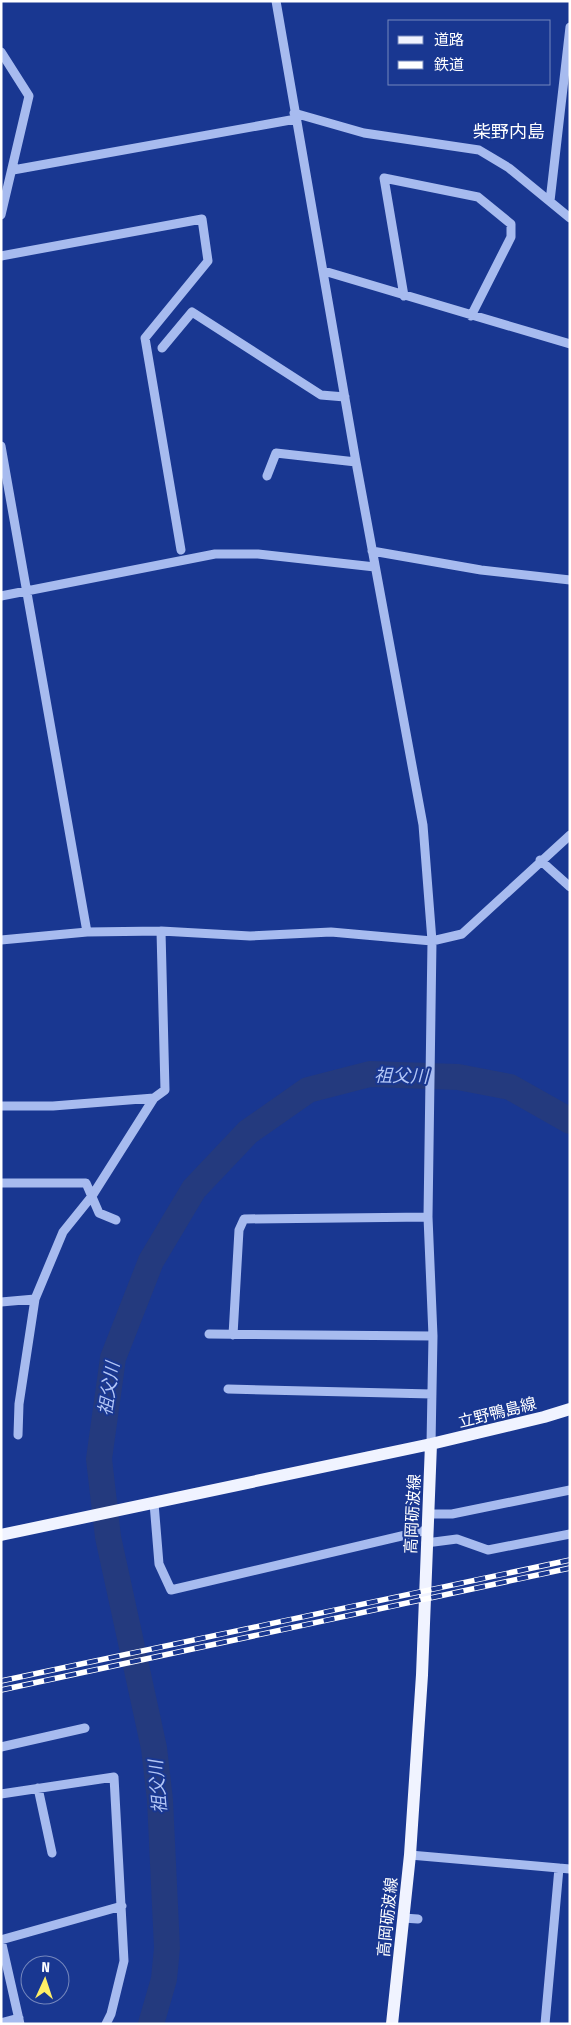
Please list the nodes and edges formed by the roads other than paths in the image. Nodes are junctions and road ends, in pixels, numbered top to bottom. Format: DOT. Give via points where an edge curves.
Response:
graph roads {
  1 [pos="276,1"];
  2 [pos="570,27"];
  3 [pos="1,52"];
  4 [pos="295,116"];
  5 [pos="13,170"];
  6 [pos="550,202"];
  7 [pos="1,215"];
  8 [pos="570,218"];
  9 [pos="1,256"];
  10 [pos="324,271"];
  11 [pos="404,296"];
  12 [pos="471,316"];
  13 [pos="570,344"];
  14 [pos="162,348"];
  15 [pos="345,397"];
  16 [pos="1,446"];
  17 [pos="356,462"];
  18 [pos="267,476"];
  19 [pos="181,550"];
  20 [pos="372,552"];
  21 [pos="375,567"];
  22 [pos="570,580"];
  23 [pos="27,592"];
  24 [pos="1,596"];
  25 [pos="570,835"];
  26 [pos="540,860"];
  27 [pos="570,887"];
  28 [pos="161,931"];
  29 [pos="87,932"];
  30 [pos="1,940"];
  31 [pos="432,941"];
  32 [pos="154,1098"];
  33 [pos="1,1106"];
  34 [pos="1,1183"];
  35 [pos="92,1196"];
  36 [pos="428,1217"];
  37 [pos="116,1220"];
  38 [pos="35,1299"];
  39 [pos="1,1302"];
  40 [pos="209,1334"];
  41 [pos="233,1335"];
  42 [pos="433,1336"];
  43 [pos="228,1389"];
  44 [pos="432,1394"];
  45 [pos="570,1409"];
  46 [pos="18,1435"];
  47 [pos="431,1444"];
  48 [pos="570,1490"];
  49 [pos="154,1503"];
  50 [pos="428,1514"];
  51 [pos="570,1534"];
  52 [pos="1,1535"];
  53 [pos="427,1537"];
  54 [pos="85,1728"];
  55 [pos="1,1747"];
  56 [pos="38,1788"];
  57 [pos="1,1794"];
  58 [pos="52,1852"];
  59 [pos="410,1855"];
  60 [pos="559,1868"];
  61 [pos="570,1869"];
  62 [pos="122,1906"];
  63 [pos="403,1918"];
  64 [pos="418,1919"];
  65 [pos="1,1940"];
  66 [pos="3,1953"];
  67 [pos="19,2021"];
  68 [pos="1,2022"];
  69 [pos="106,2024"];
  70 [pos="392,2024"];
  71 [pos="545,2024"];
  1 -- 4 [label="street"];
  2 -- 6 [label="street"];
  3 -- 5 [label="street" via="29,96"];
  4 -- 5 [label="street"];
  4 -- 6 [label="street" via="364,133 479,150 509,168"];
  4 -- 10 [label="street"];
  5 -- 7 [label="street"];
  6 -- 8 [label="street"];
  9 -- 19 [label="street" via="202,219 208,261 145,338"];
  10 -- 11 [label="street"];
  10 -- 15 [label="street"];
  11 -- 12 [label="street"];
  11 -- 12 [label="street" via="384,178 478,197 511,224 511,237"];
  12 -- 13 [label="street"];
  14 -- 15 [label="street" via="192,312 321,395"];
  15 -- 17 [label="street"];
  16 -- 23 [label="street"];
  17 -- 18 [label="street" via="276,453"];
  17 -- 20 [label="street"];
  20 -- 21 [label="street"];
  20 -- 22 [label="street" via="480,570"];
  21 -- 23 [label="street" via="258,554 215,554"];
  21 -- 31 [label="street" via="423,825"];
  23 -- 24 [label="street"];
  23 -- 29 [label="street"];
  25 -- 26 [label="street"];
  26 -- 27 [label="street"];
  26 -- 31 [label="street" via="478,922 462,934"];
  28 -- 29 [label="street"];
  28 -- 31 [label="street" via="250,936 331,932"];
  28 -- 32 [label="street" via="165,1090"];
  29 -- 30 [label="street"];
  31 -- 36 [label="street"];
  32 -- 33 [label="street" via="53,1106"];
  32 -- 35 [label="street"];
  34 -- 35 [label="street" via="86,1183"];
  35 -- 37 [label="street" via="98,1213"];
  35 -- 38 [label="street" via="63,1232"];
  36 -- 41 [label="street" via="244,1219 238,1230"];
  36 -- 42 [label="street"];
  38 -- 39 [label="street"];
  38 -- 46 [label="street" via="19,1404"];
  40 -- 41 [label="street"];
  41 -- 42 [label="street"];
  42 -- 44 [label="street"];
  43 -- 44 [label="street"];
  44 -- 47 [label="street"];
  45 -- 47 [label="main road, 立野鴨島線"];
  47 -- 49 [label="main road, 高岡砺波線"];
  47 -- 50 [label="main road, 高岡砺波線"];
  48 -- 50 [label="street" via="452,1514"];
  49 -- 52 [label="main road, 高岡砺波線"];
  49 -- 53 [label="street" via="159,1564 171,1590"];
  50 -- 53 [label="main road, 高岡砺波線"];
  51 -- 53 [label="street" via="488,1550 457,1539"];
  53 -- 59 [label="main road, 高岡砺波線"];
  54 -- 55 [label="street"];
  56 -- 57 [label="street"];
  56 -- 58 [label="street"];
  56 -- 62 [label="street" via="114,1777"];
  59 -- 60 [label="street"];
  59 -- 63 [label="main road, 高岡砺波線"];
  60 -- 61 [label="street"];
  60 -- 71 [label="street"];
  62 -- 65 [label="street"];
  62 -- 69 [label="street" via="124,1961"];
  63 -- 64 [label="street"];
  63 -- 70 [label="main road, 高岡砺波線"];
  65 -- 66 [label="street"];
  66 -- 67 [label="street"];
  67 -- 68 [label="street"];
}
